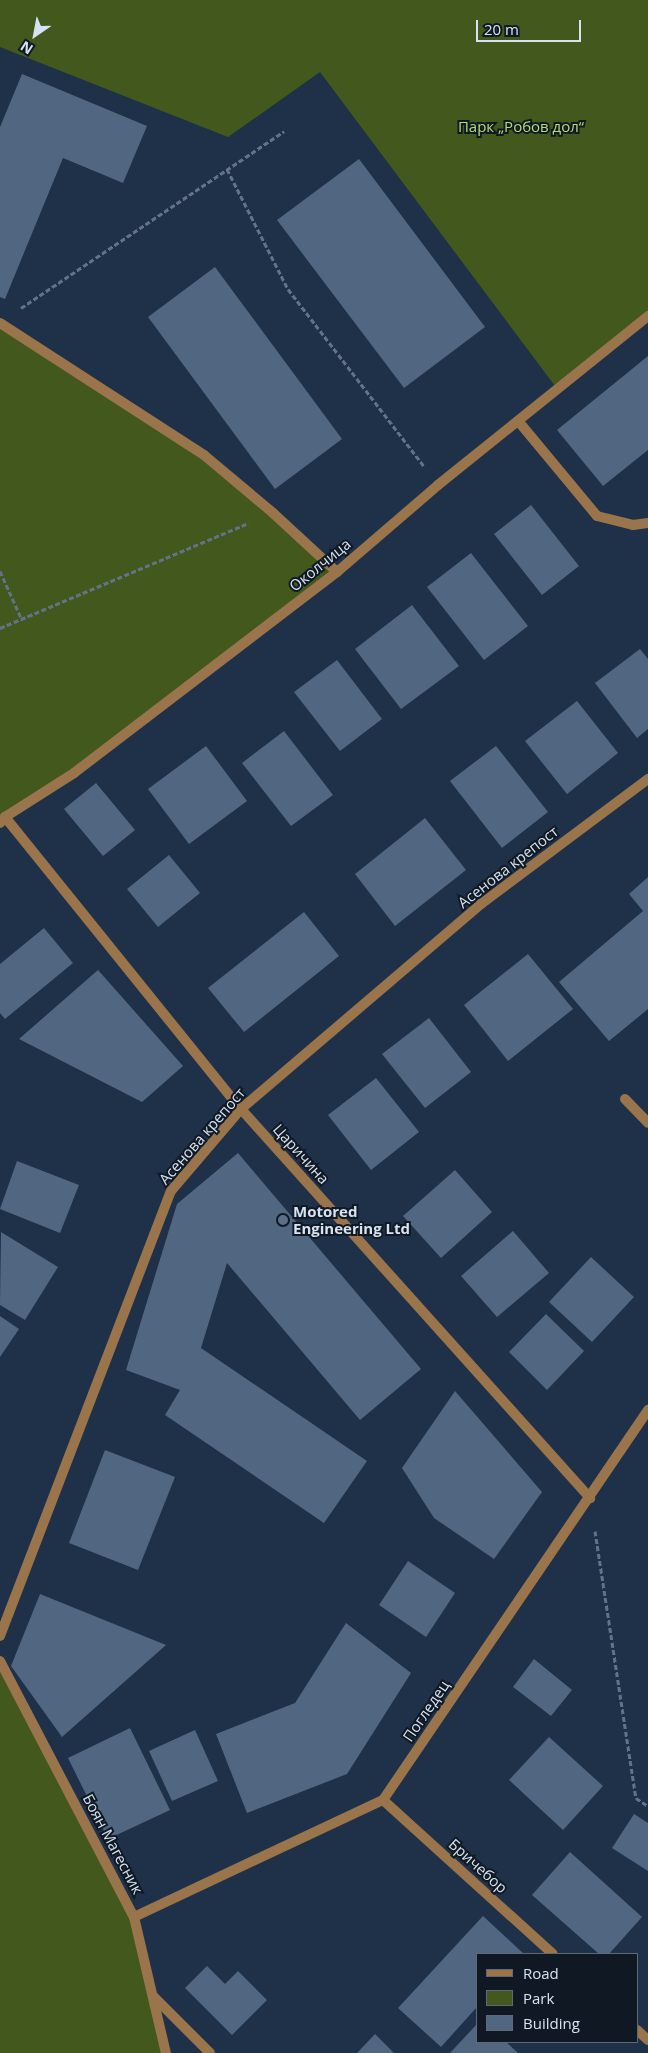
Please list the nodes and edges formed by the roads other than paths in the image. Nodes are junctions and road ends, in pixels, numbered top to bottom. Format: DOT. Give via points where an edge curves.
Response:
graph roads {
  1 [pos="648,316"];
  2 [pos="0,323"];
  3 [pos="520,422"];
  4 [pos="648,523"];
  5 [pos="337,572"];
  6 [pos="648,779"];
  7 [pos="3,820"];
  8 [pos="625,1099"];
  9 [pos="241,1109"];
  10 [pos="648,1123"];
  11 [pos="648,1410"];
  12 [pos="590,1498"];
  13 [pos="0,1636"];
  14 [pos="0,1661"];
  15 [pos="383,1800"];
  16 [pos="134,1917"];
  17 [pos="552,1953"];
  18 [pos="154,1996"];
  19 [pos="638,2031"];
  20 [pos="648,2040"];
  21 [pos="166,2053"];
  22 [pos="210,2053"];
  1 -- 3 [label="street, Околчица"];
  2 -- 5 [label="street" via="204,455 273,512"];
  3 -- 4 [label="street" via="597,516 633,525"];
  3 -- 5 [label="street, Околчица" via="438,485"];
  5 -- 7 [label="street, Околчица" via="74,773"];
  6 -- 9 [label="street, Асенова крепост" via="481,904"];
  7 -- 9 [label="street, Царичина"];
  8 -- 10 [label="street"];
  9 -- 12 [label="street, Царичина"];
  9 -- 13 [label="street, Асенова крепост" via="171,1191"];
  11 -- 12 [label="street, Погледец"];
  12 -- 15 [label="street, Погледец"];
  14 -- 16 [label="street, Боян Магесник"];
  15 -- 16 [label="street"];
  15 -- 17 [label="street, Бричебор"];
  16 -- 18 [label="street, Боян Магесник"];
  18 -- 21 [label="street, Боян Магесник"];
  18 -- 22 [label="street"];
  19 -- 20 [label="street"];
}
